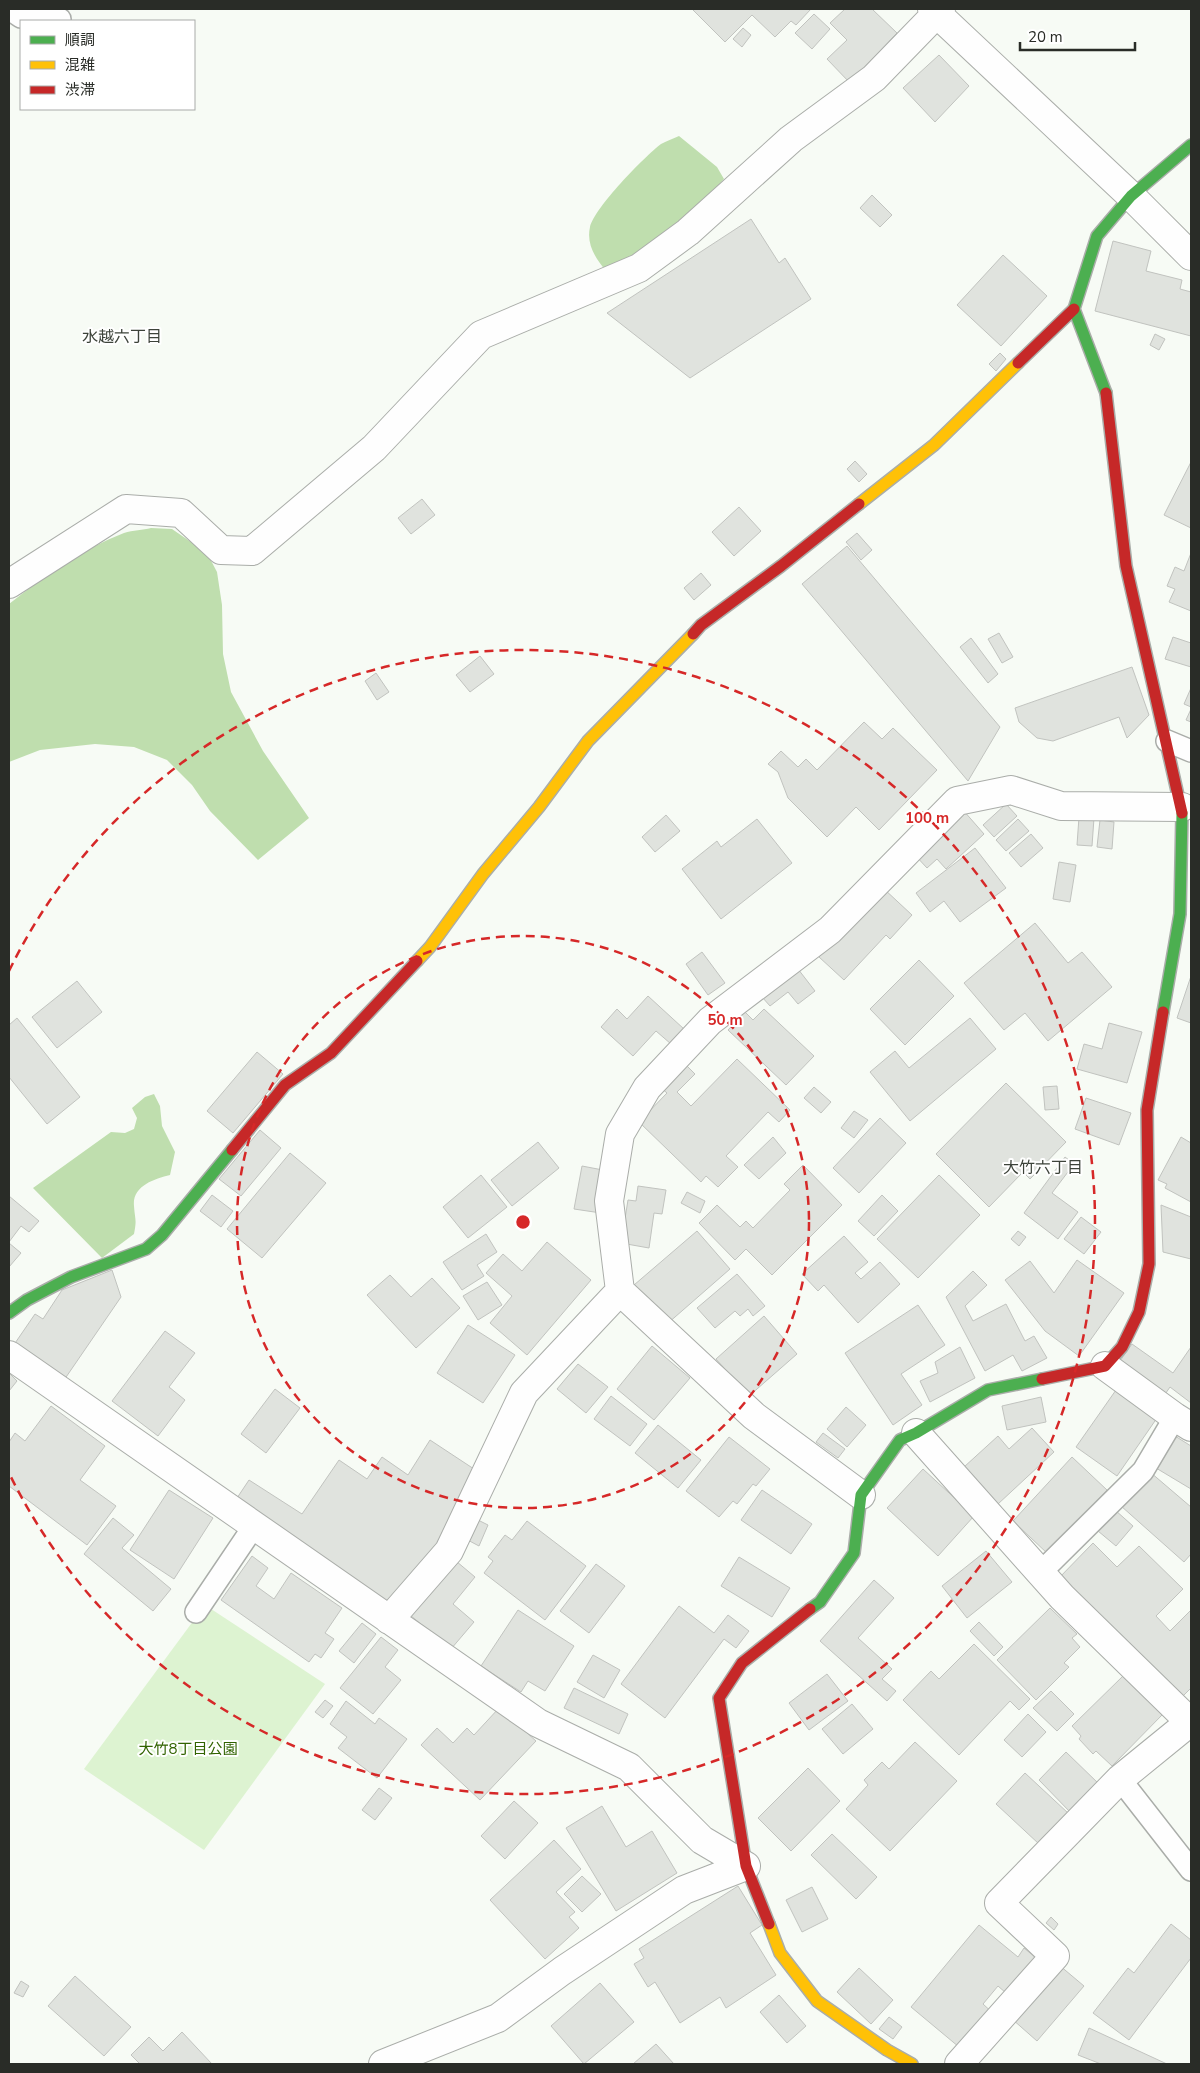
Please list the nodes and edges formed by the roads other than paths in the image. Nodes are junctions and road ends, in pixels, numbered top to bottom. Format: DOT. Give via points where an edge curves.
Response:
graph roads {
  1 [pos="9,9"];
  2 [pos="936,10"];
  3 [pos="60,19"];
  4 [pos="1191,144"];
  5 [pos="1131,196"];
  6 [pos="1191,256"];
  7 [pos="1074,309"];
  8 [pos="9,584"];
  9 [pos="1167,741"];
  10 [pos="1191,751"];
  11 [pos="1182,807"];
  12 [pos="1186,878"];
  13 [pos="620,1290"];
  14 [pos="9,1314"];
  15 [pos="9,1355"];
  16 [pos="1105,1366"];
  17 [pos="1183,1422"];
  18 [pos="916,1433"];
  19 [pos="861,1496"];
  20 [pos="254,1526"];
  21 [pos="1040,1573"];
  22 [pos="196,1612"];
  23 [pos="389,1620"];
  24 [pos="1120,1779"];
  25 [pos="746,1866"];
  26 [pos="1191,1870"];
  27 [pos="886,2057"];
  28 [pos="383,2064"];
  29 [pos="912,2064"];
  30 [pos="959,2064"];
  1 -- 3 [label="lane" via="21,17"];
  2 -- 5 [label="street"];
  2 -- 8 [label="street" via="874,78 790,139 688,232 639,268 481,335 374,448 252,551 221,550 181,513 126,509"];
  4 -- 5 [label="street"];
  5 -- 6 [label="street"];
  5 -- 7 [label="street" via="1097,236"];
  7 -- 9 [label="street" via="1106,394 1126,566"];
  7 -- 14 [label="street" via="934,445 701,625 588,741 430,947 331,1053 285,1085 162,1235 146,1249 71,1277 27,1300"];
  9 -- 10 [label="lane"];
  9 -- 11 [label="street"];
  11 -- 12 [label="street"];
  11 -- 13 [label="street" via="1062,806 1011,790 957,801 830,930 710,1021 647,1088 620,1134 609,1201"];
  12 -- 16 [label="street" via="1147,1110 1149,1264 1139,1312 1122,1347"];
  13 -- 19 [label="street" via="754,1416"];
  13 -- 23 [label="street" via="524,1393 449,1551"];
  15 -- 20 [label="street"];
  16 -- 17 [label="street"];
  16 -- 18 [label="street" via="988,1390"];
  17 -- 21 [label="lane" via="1143,1470"];
  18 -- 19 [label="street" via="900,1440"];
  18 -- 21 [label="street"];
  19 -- 25 [label="street" via="854,1553 820,1602 742,1662 719,1698"];
  20 -- 22 [label="lane"];
  20 -- 23 [label="street"];
  21 -- 24 [label="street" via="1190,1722"];
  23 -- 25 [label="street" via="538,1723 629,1768 702,1840"];
  24 -- 26 [label="lane"];
  24 -- 30 [label="street" via="999,1903 1055,1956"];
  25 -- 27 [label="street" via="780,1953 817,2000"];
  25 -- 28 [label="street" via="684,1890 498,2018"];
  27 -- 29 [label="street"];
}
